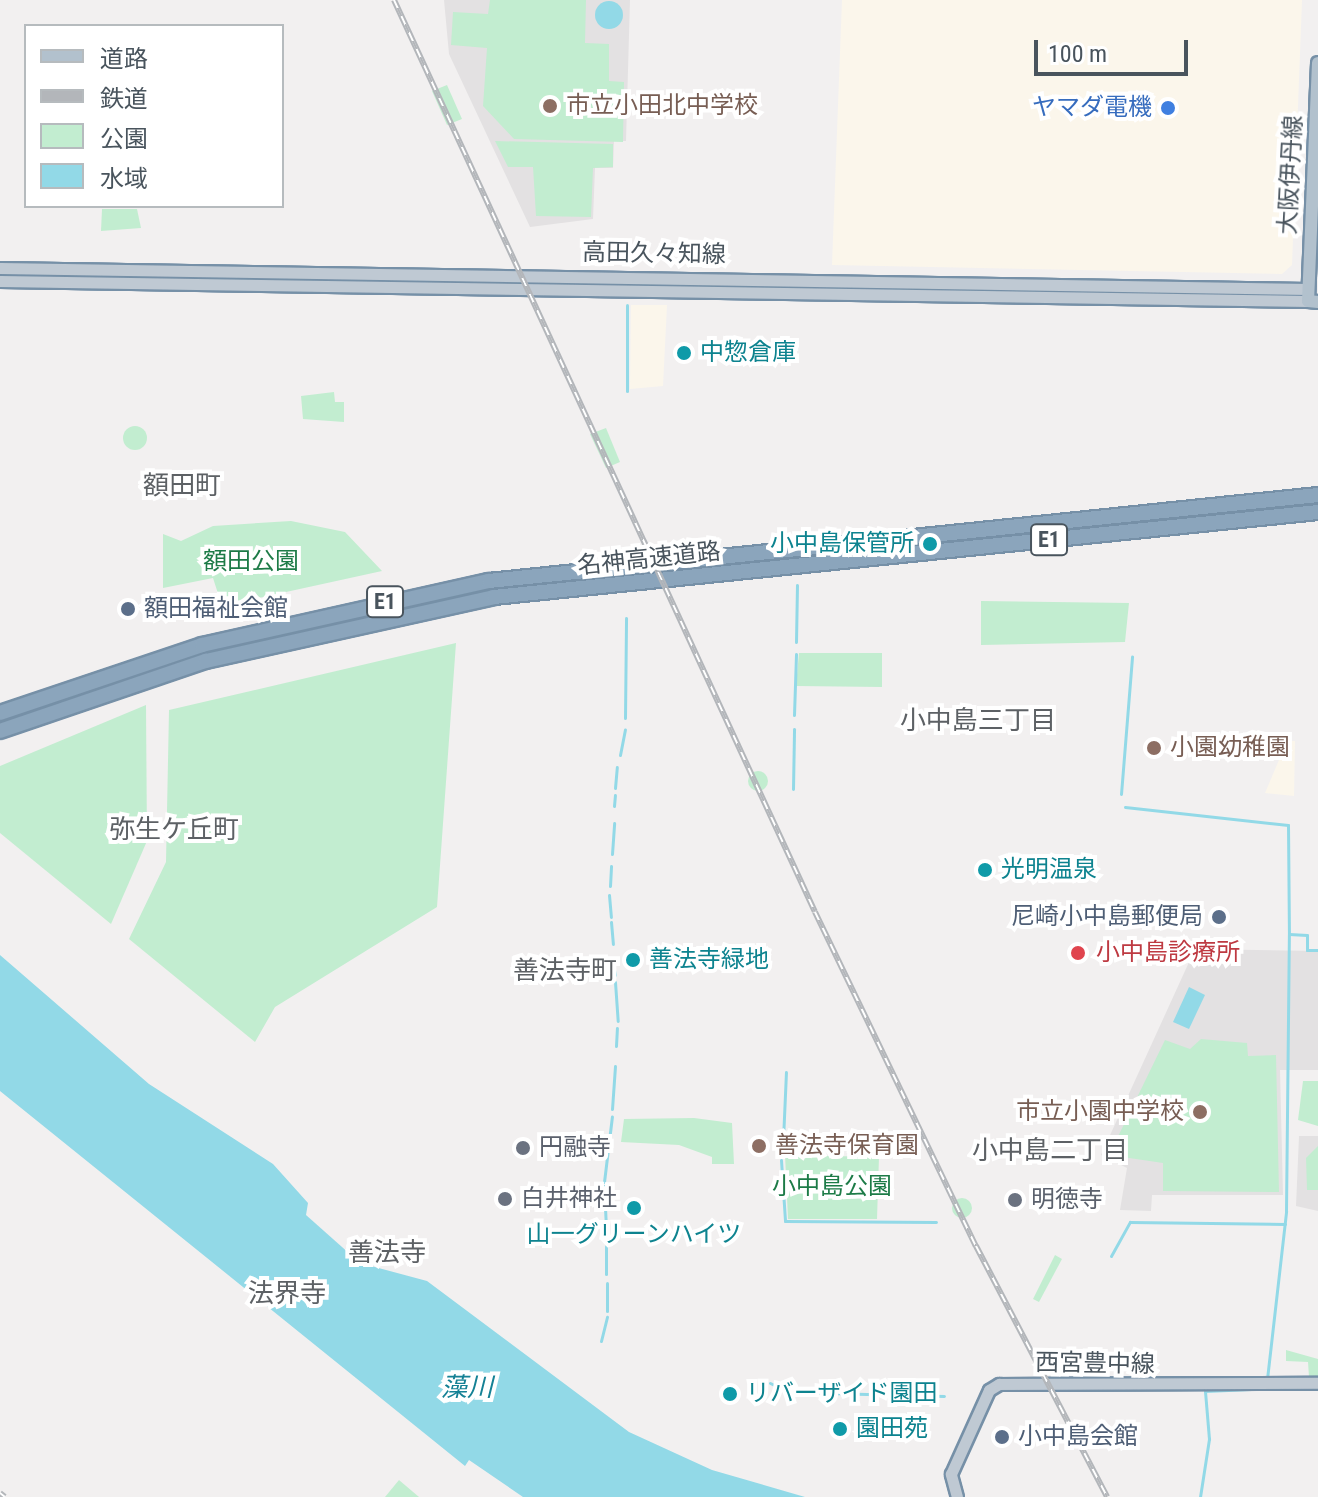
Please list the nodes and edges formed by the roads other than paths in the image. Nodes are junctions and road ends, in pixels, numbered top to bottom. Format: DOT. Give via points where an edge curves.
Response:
graph roads {
  1 [pos="1318,63"];
  2 [pos="0,268"];
  3 [pos="0,281"];
  4 [pos="1313,295"];
  5 [pos="1318,495"];
  6 [pos="1318,512"];
  7 [pos="0,713"];
  8 [pos="0,731"];
  9 [pos="1318,1383"];
  10 [pos="957,1497"];
  1 -- 4 [label="main road, 大阪伊丹線"];
  2 -- 4 [label="main road, 高田久々知線"];
  3 -- 4 [label="main road, 高田久々知線"];
  5 -- 7 [label="highway, 名神高速道路 / E1" via="557,572 423,594 202,645"];
  6 -- 8 [label="highway, 名神高速道路 / E1" via="427,609 206,661"];
  9 -- 10 [label="main road, 西宮豊中線" via="1001,1384 989,1390 951,1474"];
}
